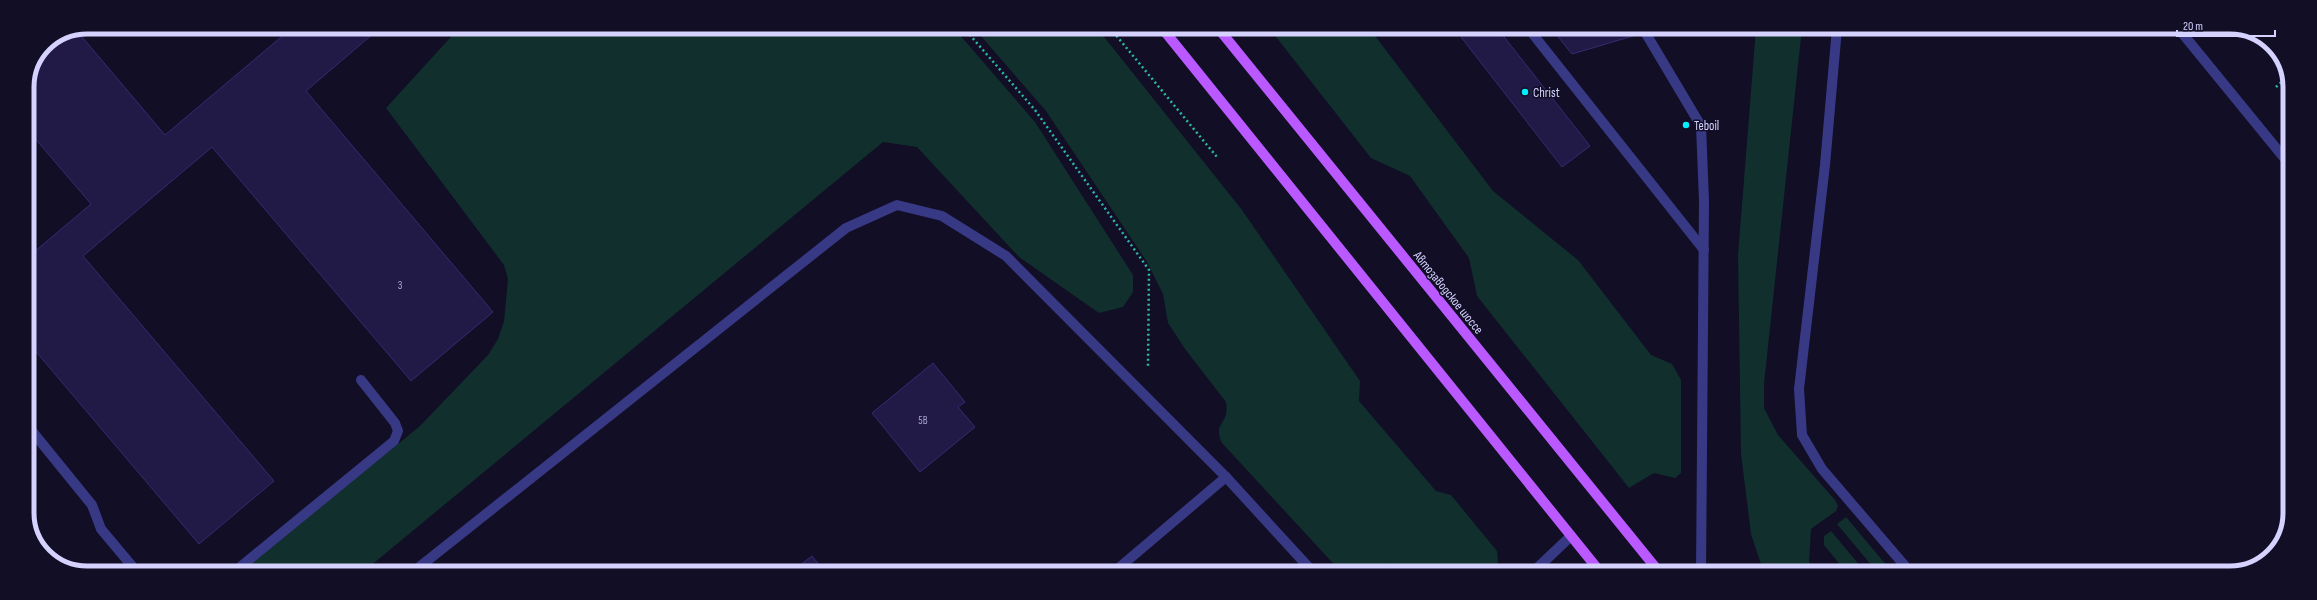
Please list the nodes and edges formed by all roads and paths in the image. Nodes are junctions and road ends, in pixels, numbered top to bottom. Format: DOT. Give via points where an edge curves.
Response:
graph roads {
  1 [pos="968,34"];
  2 [pos="1115,34"];
  3 [pos="1167,34"];
  4 [pos="1223,34"];
  5 [pos="1533,34"];
  6 [pos="1645,34"];
  7 [pos="1836,34"];
  8 [pos="2183,34"];
  9 [pos="2282,81"];
  10 [pos="2276,86"];
  11 [pos="2283,156"];
  12 [pos="1217,157"];
  13 [pos="1704,250"];
  14 [pos="361,380"];
  15 [pos="1148,399"];
  16 [pos="34,434"];
  17 [pos="1226,477"];
  18 [pos="1571,536"];
  19 [pos="132,566"];
  20 [pos="241,566"];
  21 [pos="421,566"];
  22 [pos="1121,566"];
  23 [pos="1308,566"];
  24 [pos="1539,566"];
  25 [pos="1595,566"];
  26 [pos="1654,566"];
  27 [pos="1701,566"];
  28 [pos="1905,566"];
  1 -- 15 [label="path" via="1035,110 1149,270"];
  2 -- 12 [label="path"];
  3 -- 18 [label="main road"];
  4 -- 26 [label="main road, Автозаводское шоссе"];
  5 -- 13 [label="street"];
  6 -- 13 [label="street" via="1700,126"];
  7 -- 28 [label="street" via="1825,165 1799,389 1802,435 1822,469"];
  8 -- 11 [label="street"];
  9 -- 10 [label="path"];
  13 -- 27 [label="street"];
  14 -- 20 [label="street" via="395,423 398,431 394,441"];
  15 -- 17 [label="street"];
  15 -- 21 [label="street" via="1006,256 942,216 897,205 846,228"];
  16 -- 19 [label="street" via="92,505 101,529"];
  17 -- 22 [label="street"];
  17 -- 23 [label="street"];
  18 -- 24 [label="street"];
  18 -- 25 [label="main road"];
}
